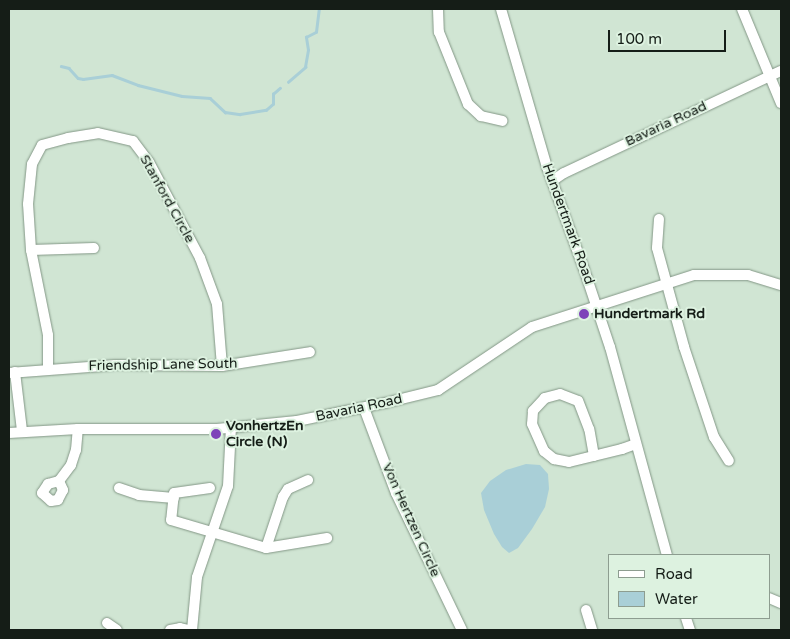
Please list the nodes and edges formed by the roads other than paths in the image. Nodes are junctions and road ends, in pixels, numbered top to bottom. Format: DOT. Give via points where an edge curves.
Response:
graph roads {
  1 [pos="438,9"];
  2 [pos="501,9"];
  3 [pos="742,9"];
  4 [pos="781,71"];
  5 [pos="768,76"];
  6 [pos="781,103"];
  7 [pos="502,122"];
  8 [pos="552,181"];
  9 [pos="659,219"];
  10 [pos="94,248"];
  11 [pos="31,250"];
  12 [pos="667,284"];
  13 [pos="781,285"];
  14 [pos="597,307"];
  15 [pos="310,352"];
  16 [pos="222,366"];
  17 [pos="48,369"];
  18 [pos="12,373"];
  19 [pos="364,408"];
  20 [pos="232,427"];
  21 [pos="78,429"];
  22 [pos="22,431"];
  23 [pos="9,433"];
  24 [pos="636,444"];
  25 [pos="594,456"];
  26 [pos="729,461"];
  27 [pos="308,480"];
  28 [pos="59,481"];
  29 [pos="119,488"];
  30 [pos="210,488"];
  31 [pos="174,498"];
  32 [pos="214,532"];
  33 [pos="327,538"];
  34 [pos="266,548"];
  35 [pos="667,554"];
  36 [pos="586,610"];
  37 [pos="107,623"];
  38 [pos="117,630"];
  39 [pos="170,630"];
  40 [pos="190,630"];
  41 [pos="462,630"];
  42 [pos="592,630"];
  1 -- 7 [label="street" via="439,32 468,104 481,116"];
  2 -- 8 [label="street, Hundertmark Road"];
  3 -- 5 [label="street"];
  4 -- 5 [label="street, Bavaria Road"];
  5 -- 6 [label="street"];
  5 -- 8 [label="street, Bavaria Road"];
  8 -- 14 [label="street, Hundertmark Road"];
  9 -- 12 [label="street" via="657,248"];
  10 -- 11 [label="street"];
  11 -- 16 [label="street, Stanford Circle" via="28,204 32,164 42,145 98,134 133,140 149,162 200,258 217,304"];
  11 -- 17 [label="street, Stanford Circle" via="48,335"];
  12 -- 13 [label="street, Bavaria Road" via="694,275 748,275"];
  12 -- 14 [label="street, Bavaria Road"];
  12 -- 26 [label="street" via="714,436"];
  14 -- 19 [label="street, Bavaria Road" via="532,328 438,390"];
  14 -- 24 [label="street, Hundertmark Road"];
  15 -- 16 [label="street, Friendship Lane South"];
  16 -- 17 [label="street, Friendship Lane South" via="116,365"];
  17 -- 18 [label="street, Friendship Lane South"];
  18 -- 22 [label="street"];
  19 -- 20 [label="street, Bavaria Road" via="297,421"];
  19 -- 41 [label="street, Von Hertzen Circle" via="396,493"];
  20 -- 21 [label="street, Bavaria Road"];
  20 -- 32 [label="street" via="228,486"];
  21 -- 22 [label="street, Bavaria Road"];
  21 -- 28 [label="street" via="71,465"];
  22 -- 23 [label="street, Bavaria Road"];
  24 -- 25 [label="street"];
  24 -- 35 [label="street, Hundertmark Road"];
  25 -- 25 [label="street" via="569,462 554,459 544,451 532,424 533,411 545,398 560,394 578,401 589,429"];
  27 -- 34 [label="street" via="288,489 283,497"];
  29 -- 31 [label="street" via="139,496"];
  30 -- 31 [label="street" via="177,492"];
  31 -- 32 [label="street" via="171,520"];
  32 -- 34 [label="street"];
  32 -- 40 [label="street" via="197,577"];
  33 -- 34 [label="street"];
  36 -- 42 [label="street"];
  37 -- 38 [label="street"];
  39 -- 40 [label="street"];
}
